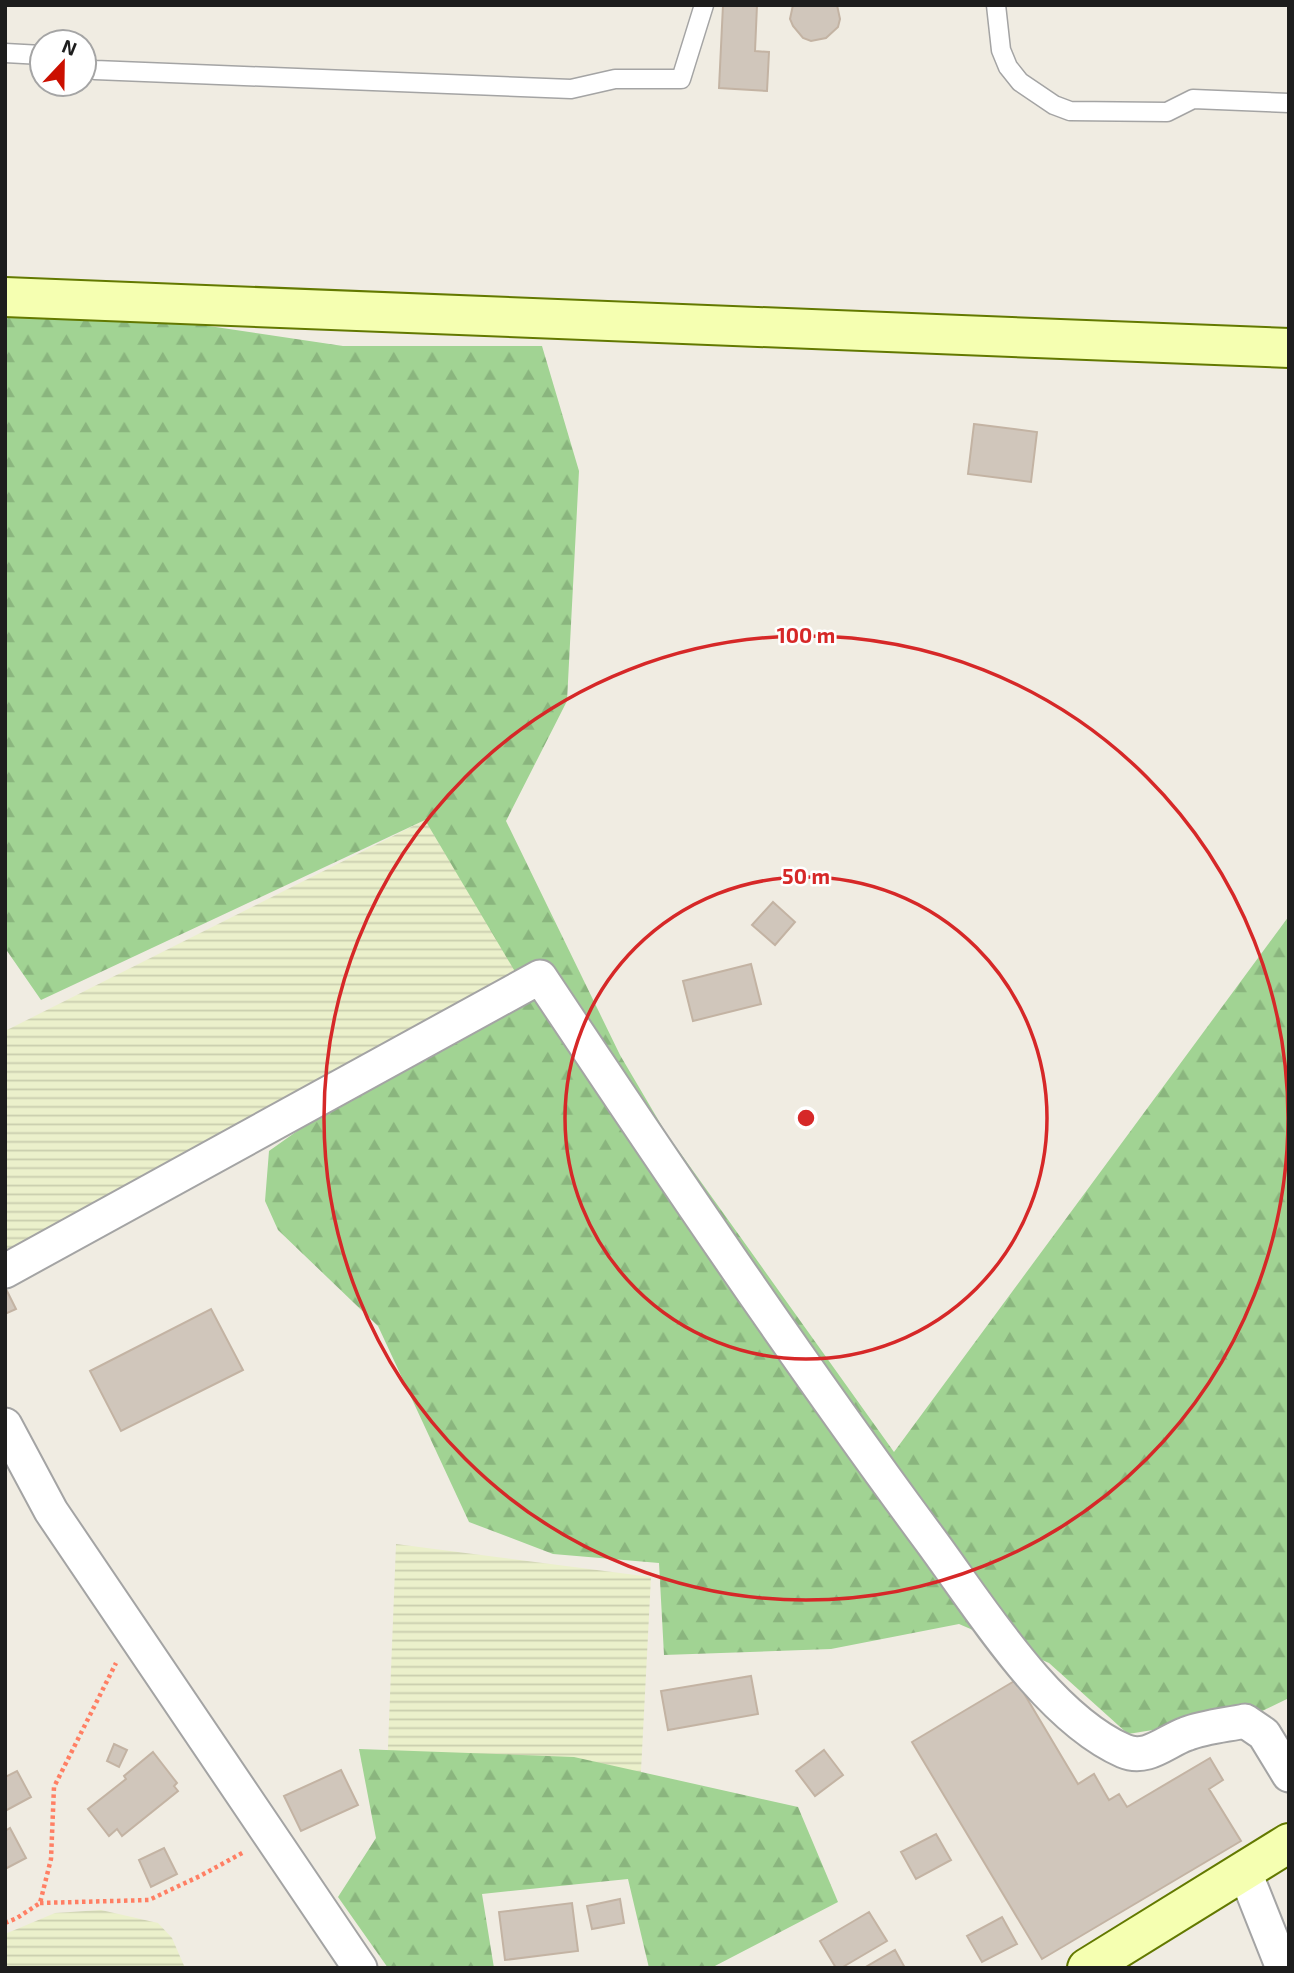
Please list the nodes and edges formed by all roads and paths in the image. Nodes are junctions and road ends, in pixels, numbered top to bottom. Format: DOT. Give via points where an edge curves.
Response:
graph roads {
  1 [pos="704,5"];
  2 [pos="996,5"];
  3 [pos="5,53"];
  4 [pos="28,54"];
  5 [pos="98,70"];
  6 [pos="1289,103"];
  7 [pos="5,297"];
  8 [pos="1289,348"];
  9 [pos="5,1271"];
  10 [pos="5,1425"];
  11 [pos="131,1629"];
  12 [pos="1289,1775"];
  13 [pos="271,1836"];
  14 [pos="1289,1843"];
  15 [pos="1244,1870"];
  16 [pos="40,1903"];
  17 [pos="5,1923"];
  18 [pos="360,1968"];
  19 [pos="1087,1968"];
  20 [pos="1283,1968"];
  1 -- 5 [label="lane" via="681,79 615,79 571,89"];
  2 -- 6 [label="lane" via="1001,50 1008,67 1020,82 1070,111 1167,112 1193,99"];
  3 -- 4 [label="lane"];
  7 -- 8 [label="street"];
  9 -- 12 [label="street" via="540,977 849,1430 1033,1678 1088,1730 1127,1753 1156,1751 1186,1734 1245,1721 1264,1734"];
  10 -- 11 [label="street" via="51,1511"];
  11 -- 13 [label="street"];
  11 -- 16 [label="path" via="54,1787 51,1859"];
  13 -- 16 [label="path" via="149,1900"];
  13 -- 18 [label="street"];
  14 -- 15 [label="street"];
  15 -- 19 [label="street"];
  15 -- 20 [label="street"];
  16 -- 17 [label="path"];
}
